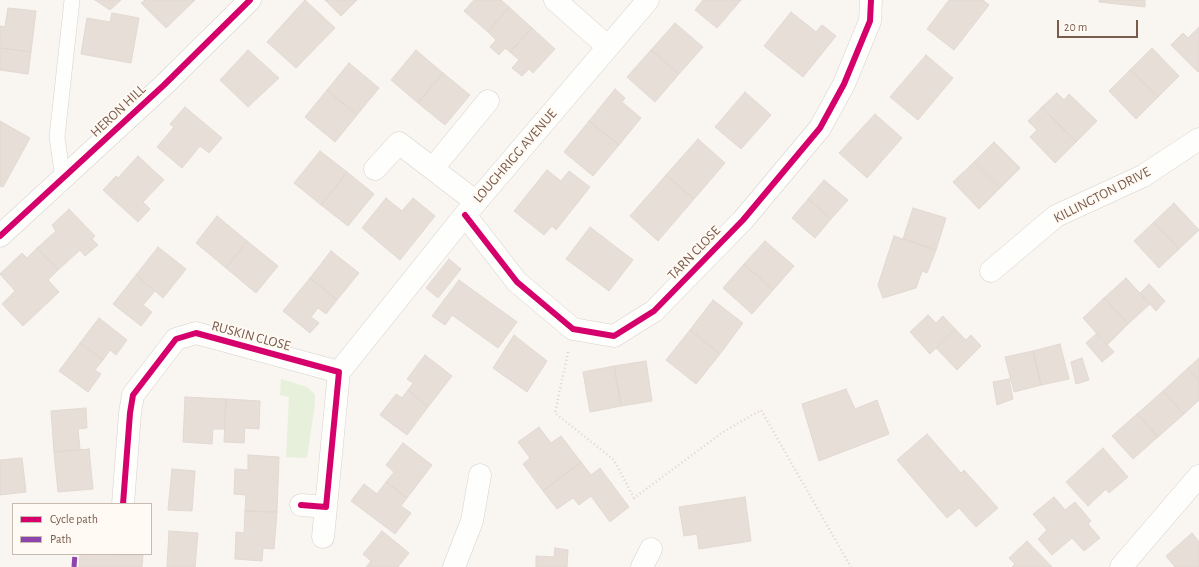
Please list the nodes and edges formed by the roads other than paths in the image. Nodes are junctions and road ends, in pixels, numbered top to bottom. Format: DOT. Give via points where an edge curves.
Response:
graph roads {
  1 [pos="72,0"];
  2 [pos="250,0"];
  3 [pos="555,0"];
  4 [pos="648,0"];
  5 [pos="871,0"];
  6 [pos="608,47"];
  7 [pos="488,101"];
  8 [pos="1199,139"];
  9 [pos="433,168"];
  10 [pos="375,169"];
  11 [pos="63,179"];
  12 [pos="470,208"];
  13 [pos="0,236"];
  14 [pos="991,271"];
  15 [pos="339,372"];
  16 [pos="480,475"];
  17 [pos="1195,489"];
  18 [pos="123,503"];
  19 [pos="301,505"];
  20 [pos="326,507"];
  21 [pos="323,536"];
  22 [pos="454,567"];
  23 [pos="1121,567"];
  1 -- 11 [label="lane" via="57,137"];
  2 -- 11 [label="street, HERON HILL"];
  3 -- 6 [label="street"];
  4 -- 6 [label="street, LOUGHRIGG AVENUE"];
  5 -- 12 [label="street, TARN CLOSE" via="870,21 844,84 820,128 743,220 654,311 614,336 573,329 517,282"];
  6 -- 12 [label="street, LOUGHRIGG AVENUE"];
  7 -- 9 [label="street"];
  8 -- 14 [label="street, KILLINGTON DRIVE" via="1143,176 1056,216"];
  9 -- 10 [label="street" via="399,143"];
  9 -- 12 [label="street"];
  11 -- 13 [label="street, HERON HILL"];
  12 -- 15 [label="street, LOUGHRIGG AVENUE"];
  15 -- 18 [label="street, RUSKIN CLOSE" via="196,333 176,339 133,395"];
  15 -- 20 [label="street"];
  16 -- 22 [label="street" via="472,521"];
  17 -- 23 [label="street"];
  19 -- 20 [label="street"];
  20 -- 21 [label="street"];
}
